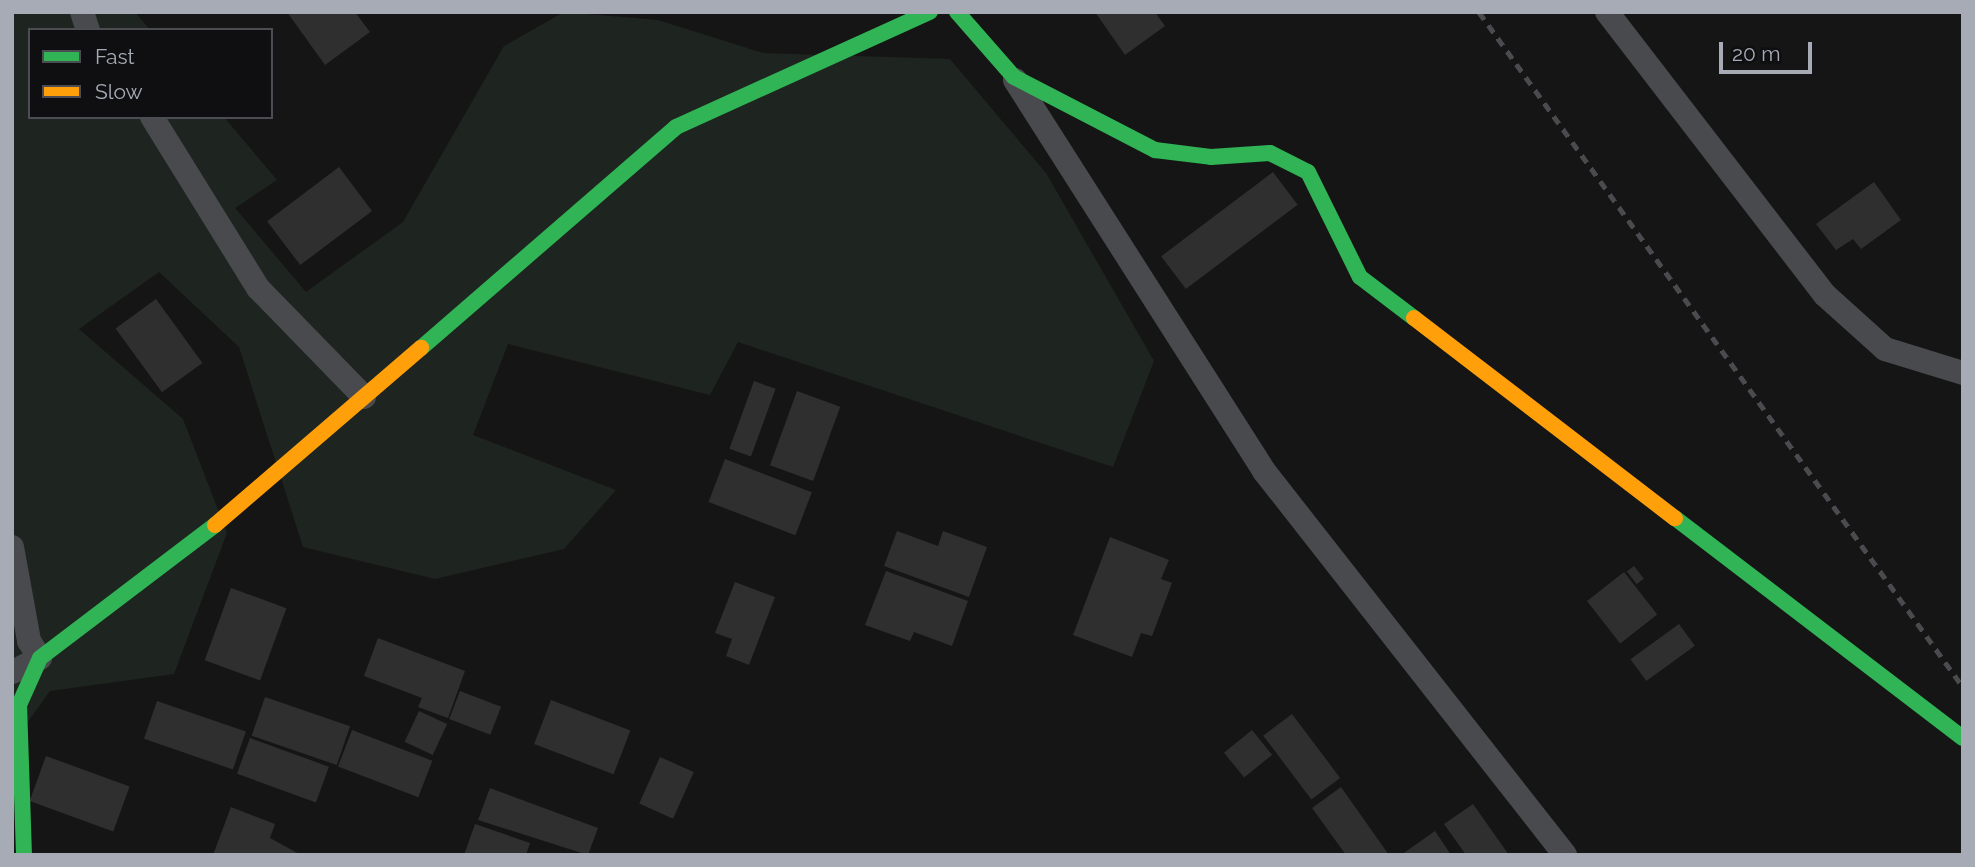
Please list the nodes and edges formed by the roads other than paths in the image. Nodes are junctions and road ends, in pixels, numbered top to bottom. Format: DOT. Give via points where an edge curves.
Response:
graph roads {
  1 [pos="930,12"];
  2 [pos="957,12"];
  3 [pos="1607,12"];
  4 [pos="1014,77"];
  5 [pos="153,119"];
  6 [pos="1963,373"];
  7 [pos="364,397"];
  8 [pos="12,547"];
  9 [pos="40,658"];
  10 [pos="12,672"];
  11 [pos="1963,738"];
  12 [pos="24,855"];
  13 [pos="1565,855"];
  1 -- 7 [label="street" via="676,127"];
  2 -- 4 [label="street"];
  3 -- 6 [label="street" via="1825,295 1885,349"];
  4 -- 11 [label="street" via="1155,150 1211,157 1270,153 1308,172 1360,277"];
  4 -- 13 [label="street" via="1264,471"];
  5 -- 7 [label="street" via="258,288"];
  7 -- 9 [label="street" via="189,548"];
  8 -- 9 [label="street" via="29,640"];
  9 -- 10 [label="street"];
  9 -- 12 [label="street" via="19,705"];
}
